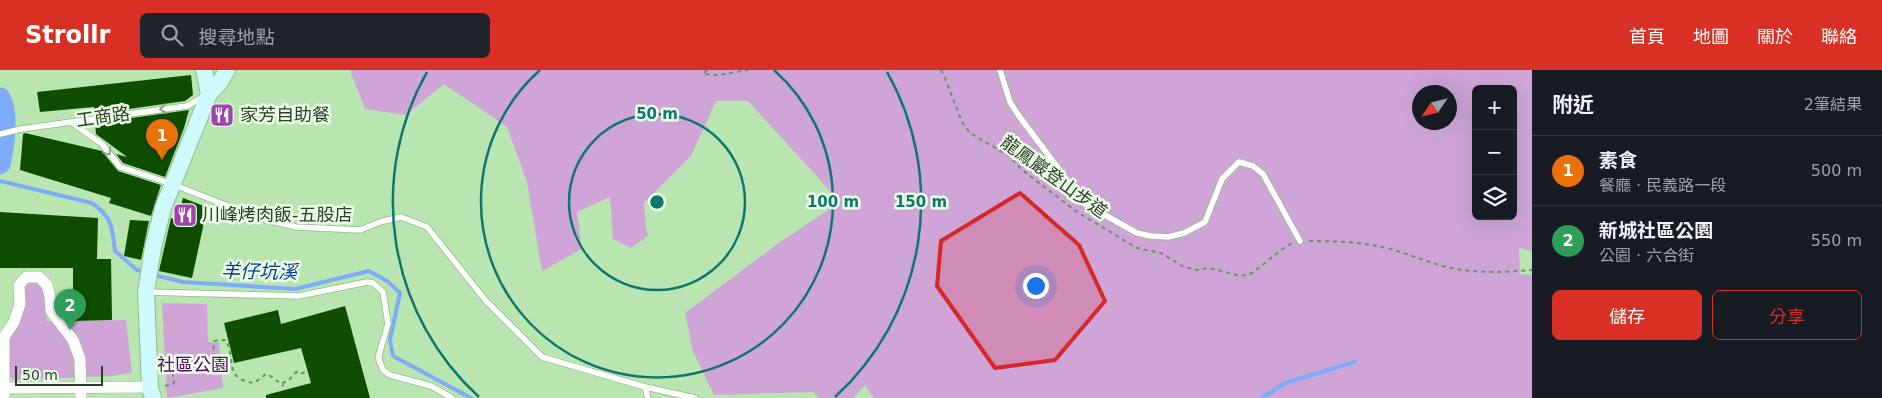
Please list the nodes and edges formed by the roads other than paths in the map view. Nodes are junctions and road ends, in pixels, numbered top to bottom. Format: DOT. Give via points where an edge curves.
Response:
graph roads {
  1 [pos="204,70"];
  2 [pos="227,70"];
  3 [pos="1000,70"];
  4 [pos="209,94"];
  5 [pos="71,122"];
  6 [pos="0,134"];
  7 [pos="172,184"];
  8 [pos="1300,241"];
  9 [pos="146,292"];
  10 [pos="645,387"];
  11 [pos="151,392"];
  12 [pos="4,393"];
  13 [pos="81,393"];
  14 [pos="452,398"];
  15 [pos="648,398"];
  16 [pos="695,398"];
  1 -- 4 [label="main road"];
  2 -- 4 [label="main road"];
  3 -- 8 [label="lane" via="1010,102 1084,204 1110,219 1151,236 1168,237 1184,233 1204,222 1222,179 1239,162 1253,166 1263,174"];
  4 -- 5 [label="lane, 工商路, one-way" via="187,106"];
  4 -- 7 [label="main road"];
  5 -- 6 [label="lane, 工商路"];
  5 -- 7 [label="lane, one-way" via="102,144 120,167"];
  7 -- 9 [label="main road" via="159,224"];
  7 -- 10 [label="lane" via="258,218 296,227 360,230 401,218 427,227 486,301 542,357"];
  9 -- 11 [label="main road"];
  9 -- 14 [label="lane" via="299,296 373,283 384,292 388,324 379,360 383,370 390,375 431,386"];
  10 -- 15 [label="lane"];
  10 -- 16 [label="lane"];
  11 -- 13 [label="street"];
  12 -- 13 [label="street"];
  12 -- 13 [label="street" via="4,337 14,322 20,304 18,286 26,276 39,277 47,285 51,311 73,340 80,359"];
}
